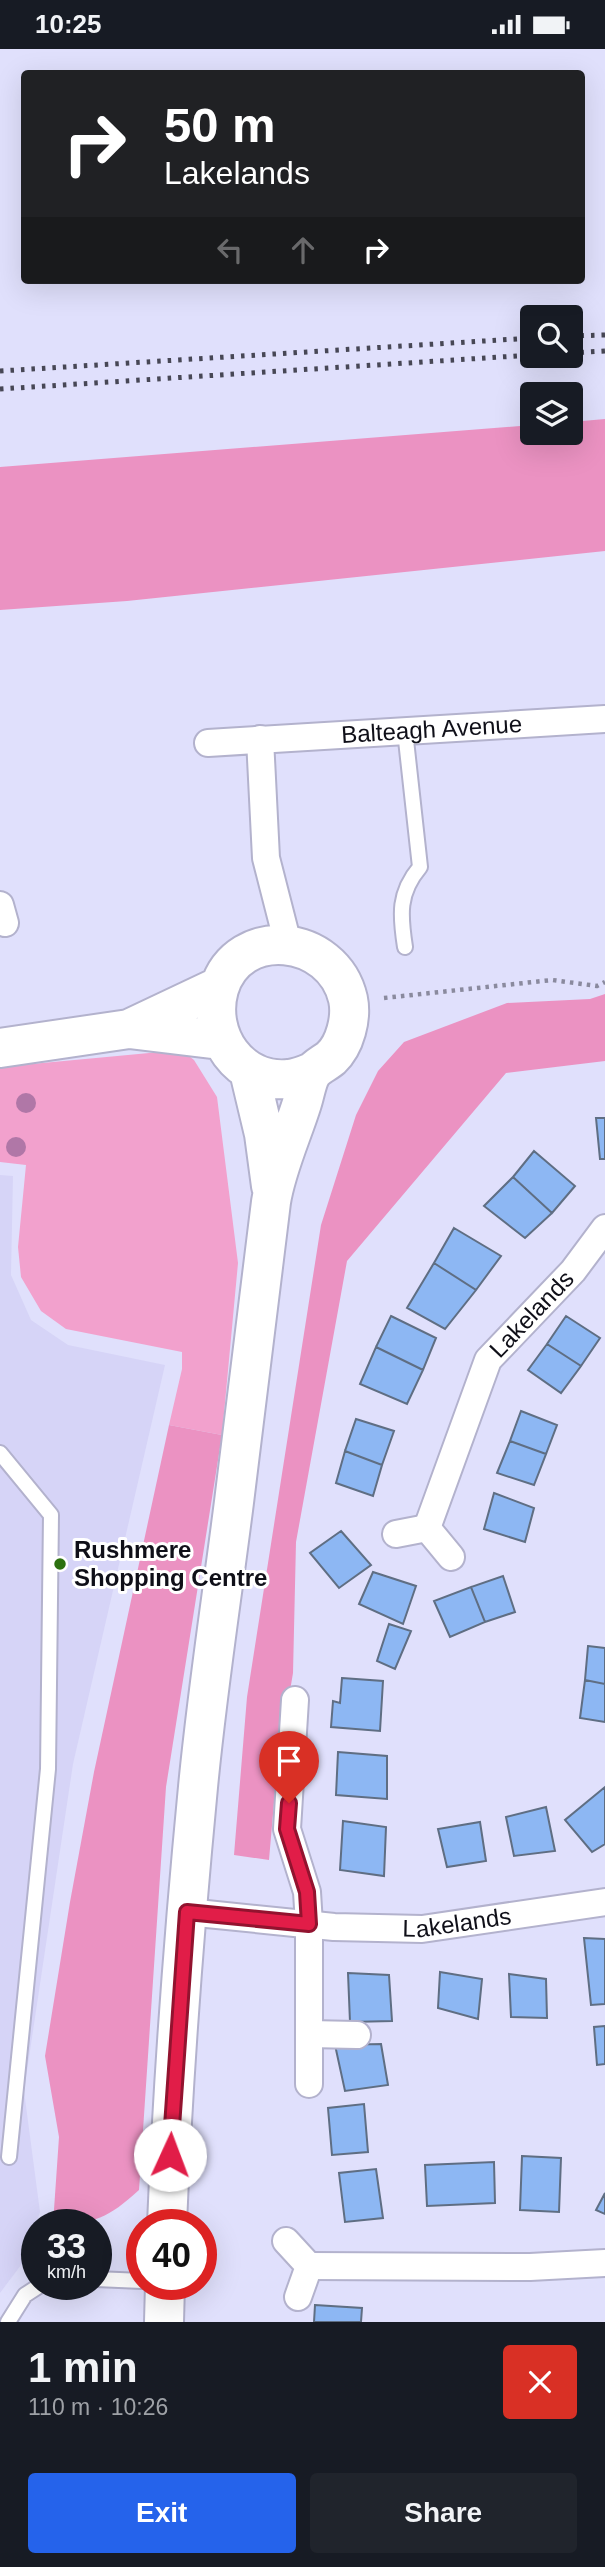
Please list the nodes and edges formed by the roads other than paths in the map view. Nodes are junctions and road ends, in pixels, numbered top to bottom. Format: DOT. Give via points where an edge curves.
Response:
graph roads {
  1 [pos="605,719"];
  2 [pos="405,731"];
  3 [pos="260,739"];
  4 [pos="208,743"];
  5 [pos="288,944"];
  6 [pos="405,947"];
  7 [pos="220,986"];
  8 [pos="129,1029"];
  9 [pos="220,1040"];
  10 [pos="0,1048"];
  11 [pos="249,1071"];
  12 [pos="312,1072"];
  13 [pos="272,1195"];
  14 [pos="605,1228"];
  15 [pos="0,1453"];
  16 [pos="427,1528"];
  17 [pos="396,1534"];
  18 [pos="451,1557"];
  19 [pos="295,1700"];
  20 [pos="605,1902"];
  21 [pos="187,1912"];
  22 [pos="309,1924"];
  23 [pos="309,2034"];
  24 [pos="357,2035"];
  25 [pos="309,2084"];
  26 [pos="9,2157"];
  27 [pos="168,2209"];
  28 [pos="285,2241"];
  29 [pos="605,2263"];
  30 [pos="309,2266"];
  31 [pos="298,2297"];
  32 [pos="22,2300"];
  33 [pos="165,2300"];
  34 [pos="8,2322"];
  35 [pos="164,2322"];
  1 -- 2 [label="street, Balteagh Avenue"];
  2 -- 3 [label="street, Balteagh Avenue"];
  2 -- 6 [label="lane" via="420,867 409,881 400,913"];
  3 -- 4 [label="street, Balteagh Avenue"];
  3 -- 5 [label="street" via="266,858"];
  5 -- 7 [label="street" via="247,954"];
  5 -- 12 [label="street" via="316,954 338,974 349,1002 347,1030 334,1055"];
  7 -- 8 [label="street"];
  7 -- 9 [label="street" via="214,1013"];
  8 -- 9 [label="street"];
  8 -- 10 [label="street"];
  9 -- 11 [label="street"];
  11 -- 12 [label="street" via="269,1079 291,1079"];
  11 -- 13 [label="street"];
  12 -- 13 [label="street"];
  13 -- 21 [label="street" via="200,1770"];
  14 -- 16 [label="street, Lakelands" via="573,1271 488,1360"];
  15 -- 26 [label="lane" via="51,1515 48,1769"];
  16 -- 17 [label="street"];
  16 -- 18 [label="street"];
  19 -- 22 [label="street" via="287,1829 307,1892"];
  20 -- 22 [label="street, Lakelands" via="422,1929"];
  21 -- 22 [label="street, Lakelands"];
  21 -- 27 [label="street"];
  22 -- 23 [label="street"];
  23 -- 24 [label="street"];
  23 -- 25 [label="street"];
  28 -- 30 [label="street"];
  29 -- 30 [label="street"];
  30 -- 31 [label="street"];
  32 -- 34 [label="lane"];
  33 -- 35 [label="street"];
}
